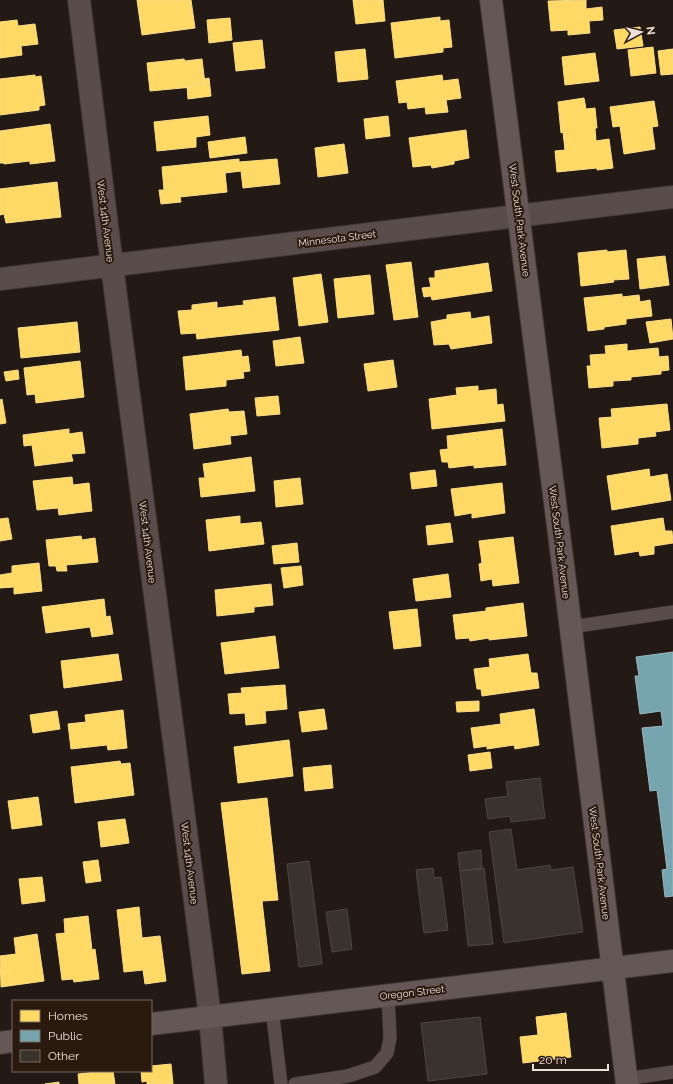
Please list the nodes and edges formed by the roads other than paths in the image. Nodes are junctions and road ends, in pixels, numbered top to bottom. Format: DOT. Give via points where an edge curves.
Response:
graph roads {
  1 [pos="79,0"];
  2 [pos="491,0"];
  3 [pos="673,196"];
  4 [pos="519,215"];
  5 [pos="112,266"];
  6 [pos="0,279"];
  7 [pos="673,612"];
  8 [pos="571,628"];
  9 [pos="673,961"];
  10 [pos="613,968"];
  11 [pos="388,995"];
  12 [pos="272,1009"];
  13 [pos="210,1016"];
  14 [pos="152,1024"];
  15 [pos="12,1041"];
  16 [pos="0,1043"];
  17 [pos="673,1072"];
  18 [pos="626,1081"];
  19 [pos="216,1084"];
  20 [pos="281,1084"];
  21 [pos="296,1084"];
  1 -- 5 [label="street, West 14th Avenue"];
  2 -- 4 [label="main road, West South Park Avenue"];
  3 -- 4 [label="street, Minnesota Street"];
  4 -- 5 [label="street, Minnesota Street"];
  4 -- 8 [label="main road, West South Park Avenue"];
  5 -- 6 [label="street, Minnesota Street"];
  5 -- 13 [label="street, West 14th Avenue"];
  7 -- 8 [label="lane"];
  8 -- 10 [label="main road, West South Park Avenue"];
  9 -- 10 [label="main road, Oregon Street"];
  10 -- 11 [label="main road, Oregon Street"];
  10 -- 18 [label="main road, West South Park Avenue"];
  11 -- 12 [label="main road, Oregon Street"];
  11 -- 21 [label="lane" via="390,1038 387,1053 375,1067 348,1076"];
  12 -- 13 [label="main road, Oregon Street"];
  12 -- 20 [label="lane"];
  13 -- 14 [label="main road, Oregon Street"];
  13 -- 19 [label="street, West 14th Avenue"];
  15 -- 16 [label="main road"];
  17 -- 18 [label="lane"];
}
